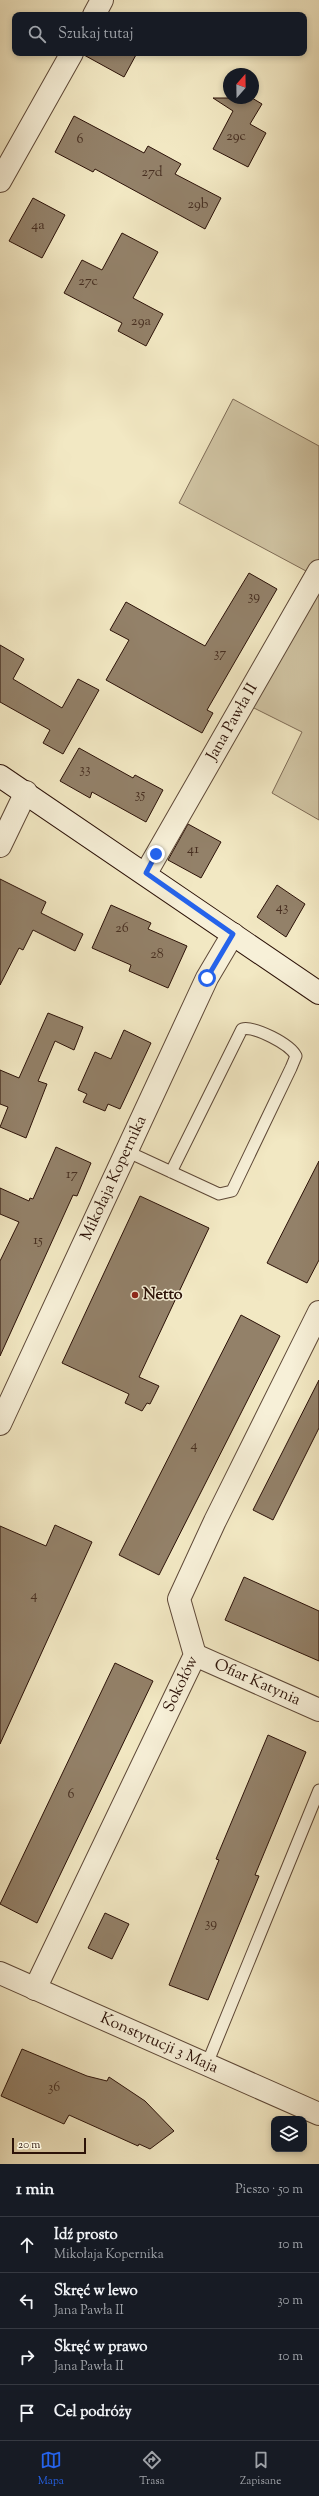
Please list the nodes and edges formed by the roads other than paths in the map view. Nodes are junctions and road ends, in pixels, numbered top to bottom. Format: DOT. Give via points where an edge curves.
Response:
graph roads {
  1 [pos="102,0"];
  2 [pos="96,12"];
  3 [pos="70,56"];
  4 [pos="0,181"];
  5 [pos="319,571"];
  6 [pos="0,776"];
  7 [pos="26,792"];
  8 [pos="0,846"];
  9 [pos="146,873"];
  10 [pos="233,934"];
  11 [pos="319,993"];
  12 [pos="126,1151"];
  13 [pos="171,1172"];
  14 [pos="319,1312"];
  15 [pos="311,1346"];
  16 [pos="0,1424"];
  17 [pos="195,1655"];
  18 [pos="319,1710"];
  19 [pos="319,1790"];
  20 [pos="0,1973"];
  21 [pos="35,1989"];
  22 [pos="207,2064"];
  23 [pos="319,2114"];
  1 -- 2 [label="street"];
  3 -- 4 [label="street"];
  5 -- 9 [label="street, Jana Pawła II"];
  6 -- 7 [label="street"];
  7 -- 8 [label="street"];
  7 -- 9 [label="street"];
  9 -- 10 [label="street"];
  10 -- 11 [label="street"];
  10 -- 12 [label="street, Mikołaja Kopernika" via="207,978"];
  12 -- 13 [label="lane"];
  12 -- 16 [label="street, Mikołaja Kopernika"];
  13 -- 13 [label="lane" via="219,1194 232,1191 291,1068 296,1056 292,1048 253,1030 242,1029"];
  14 -- 15 [label="street, Sokołów"];
  15 -- 17 [label="street, Sokołów" via="206,1540 179,1599"];
  17 -- 18 [label="street, Ofiar Katynia"];
  17 -- 21 [label="street, Sokołów"];
  19 -- 22 [label="lane"];
  20 -- 21 [label="street, Konstytucji 3 Maja"];
  21 -- 22 [label="street, Konstytucji 3 Maja"];
  22 -- 23 [label="street, Konstytucji 3 Maja"];
}
